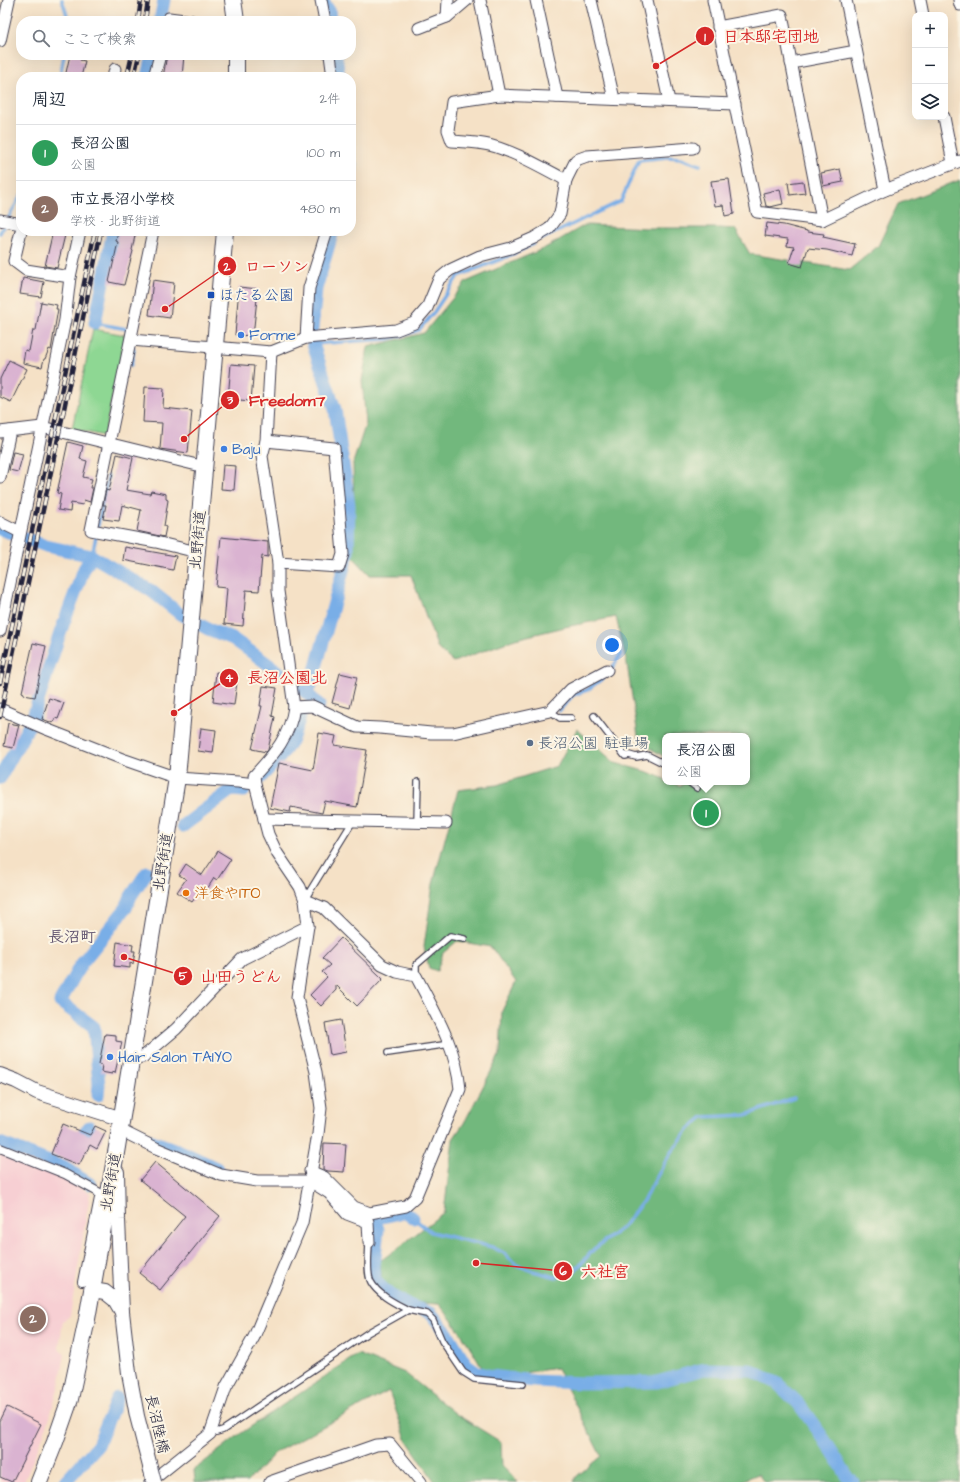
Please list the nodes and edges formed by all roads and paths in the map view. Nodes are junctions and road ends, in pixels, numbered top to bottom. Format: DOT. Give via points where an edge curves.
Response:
graph roads {
  1 [pos="9,0"];
  2 [pos="233,0"];
  3 [pos="448,0"];
  4 [pos="466,0"];
  5 [pos="480,0"];
  6 [pos="536,0"];
  7 [pos="591,0"];
  8 [pos="647,0"];
  9 [pos="713,0"];
  10 [pos="846,0"];
  11 [pos="920,0"];
  12 [pos="959,0"];
  13 [pos="325,1"];
  14 [pos="960,5"];
  15 [pos="922,12"];
  16 [pos="235,16"];
  17 [pos="325,16"];
  18 [pos="447,17"];
  19 [pos="718,27"];
  20 [pos="419,28"];
  21 [pos="0,40"];
  22 [pos="856,51"];
  23 [pos="159,60"];
  24 [pos="236,60"];
  25 [pos="331,60"];
  26 [pos="791,63"];
  27 [pos="155,72"];
  28 [pos="236,72"];
  29 [pos="332,72"];
  30 [pos="499,95"];
  31 [pos="557,97"];
  32 [pos="614,99"];
  33 [pos="669,101"];
  34 [pos="735,104"];
  35 [pos="945,120"];
  36 [pos="692,148"];
  37 [pos="956,162"];
  38 [pos="566,180"];
  39 [pos="884,190"];
  40 [pos="0,220"];
  41 [pos="822,220"];
  42 [pos="16,223"];
  43 [pos="20,236"];
  44 [pos="79,236"];
  45 [pos="152,236"];
  46 [pos="225,236"];
  47 [pos="325,236"];
  48 [pos="70,276"];
  49 [pos="306,338"];
  50 [pos="130,340"];
  51 [pos="214,348"];
  52 [pos="271,352"];
  53 [pos="42,427"];
  54 [pos="5,432"];
  55 [pos="266,441"];
  56 [pos="109,444"];
  57 [pos="205,467"];
  58 [pos="0,477"];
  59 [pos="0,522"];
  60 [pos="20,532"];
  61 [pos="197,552"];
  62 [pos="278,563"];
  63 [pos="0,631"];
  64 [pos="607,670"];
  65 [pos="294,708"];
  66 [pos="0,709"];
  67 [pos="550,711"];
  68 [pos="594,716"];
  69 [pos="571,718"];
  70 [pos="662,762"];
  71 [pos="177,778"];
  72 [pos="418,782"];
  73 [pos="255,784"];
  74 [pos="692,785"];
  75 [pos="696,788"];
  76 [pos="264,819"];
  77 [pos="353,821"];
  78 [pos="417,822"];
  79 [pos="446,823"];
  80 [pos="305,900"];
  81 [pos="308,926"];
  82 [pos="464,939"];
  83 [pos="416,976"];
  84 [pos="450,1044"];
  85 [pos="388,1053"];
  86 [pos="132,1058"];
  87 [pos="0,1075"];
  88 [pos="121,1124"];
  89 [pos="117,1147"];
  90 [pos="0,1148"];
  91 [pos="310,1176"];
  92 [pos="369,1242"];
  93 [pos="87,1286"];
  94 [pos="408,1310"];
  95 [pos="122,1312"];
  96 [pos="523,1384"];
  97 [pos="210,1434"];
  98 [pos="39,1482"];
  99 [pos="150,1482"];
  100 [pos="154,1482"];
  101 [pos="270,1482"];
  102 [pos="421,1482"];
  1 -- 21 [label="street"];
  2 -- 16 [label="main road"];
  3 -- 18 [label="street"];
  4 -- 18 [label="street"];
  5 -- 30 [label="street"];
  6 -- 31 [label="street"];
  7 -- 32 [label="street"];
  8 -- 33 [label="street"];
  9 -- 19 [label="street"];
  10 -- 22 [label="street"];
  11 -- 15 [label="street"];
  12 -- 14 [label="street"];
  13 -- 17 [label="street"];
  18 -- 20 [label="street"];
  19 -- 26 [label="street" via="782,15"];
  19 -- 34 [label="street"];
  22 -- 26 [label="street"];
  22 -- 39 [label="street"];
  23 -- 27 [label="street"];
  24 -- 28 [label="main road"];
  25 -- 29 [label="street"];
  26 -- 41 [label="street"];
  30 -- 31 [label="street"];
  30 -- 38 [label="street" via="452,102 448,130 452,141 488,145 518,156"];
  31 -- 32 [label="street"];
  32 -- 33 [label="street"];
  33 -- 34 [label="street"];
  34 -- 41 [label="street" via="757,212"];
  35 -- 37 [label="street"];
  36 -- 38 [label="street" via="587,156 576,160"];
  37 -- 39 [label="street"];
  38 -- 49 [label="street" via="560,214 549,228 511,248 480,256 450,270 439,279 427,308 414,323 396,330"];
  39 -- 41 [label="street"];
  40 -- 42 [label="street"];
  43 -- 48 [label="street" via="14,261 26,270"];
  44 -- 48 [label="street"];
  45 -- 50 [label="street"];
  46 -- 51 [label="main road, 北野街道"];
  47 -- 49 [label="street" via="309,288"];
  48 -- 53 [label="street" via="65,320"];
  49 -- 52 [label="street"];
  50 -- 51 [label="street"];
  50 -- 56 [label="street"];
  51 -- 52 [label="street"];
  51 -- 57 [label="main road, 北野街道"];
  52 -- 55 [label="street"];
  53 -- 54 [label="street"];
  53 -- 56 [label="street"];
  53 -- 60 [label="street"];
  54 -- 58 [label="street"];
  55 -- 62 [label="street" via="262,456"];
  55 -- 62 [label="street" via="334,448 343,554 339,566"];
  56 -- 57 [label="street"];
  56 -- 61 [label="street" via="91,530"];
  57 -- 61 [label="main road, 北野街道"];
  59 -- 60 [label="street"];
  60 -- 63 [label="street"];
  61 -- 71 [label="main road, 北野街道"];
  62 -- 65 [label="street" via="278,591"];
  64 -- 67 [label="street" via="571,689"];
  65 -- 67 [label="street" via="312,706 357,727 431,733 453,733 511,722"];
  65 -- 73 [label="street" via="284,739 277,751 254,776"];
  66 -- 71 [label="street"];
  67 -- 69 [label="lane" via="560,718"];
  68 -- 70 [label="lane" via="624,756 647,755"];
  71 -- 73 [label="street"];
  71 -- 86 [label="main road, 北野街道"];
  72 -- 78 [label="lane"];
  73 -- 76 [label="street"];
  74 -- 75 [label="lane"];
  76 -- 77 [label="street"];
  76 -- 80 [label="street" via="277,853 300,887"];
  77 -- 78 [label="street"];
  77 -- 80 [label="lane"];
  78 -- 79 [label="street"];
  80 -- 81 [label="street"];
  80 -- 83 [label="street" via="324,908 382,965 397,972"];
  81 -- 86 [label="street" via="242,959 176,1029 143,1057"];
  81 -- 91 [label="street" via="297,997 316,1072 320,1108"];
  82 -- 83 [label="lane" via="450,936 416,966"];
  83 -- 84 [label="street"];
  84 -- 85 [label="lane"];
  84 -- 91 [label="street" via="460,1089 414,1198 406,1206 370,1213 354,1207 324,1177"];
  86 -- 88 [label="main road, 北野街道"];
  87 -- 88 [label="street"];
  88 -- 89 [label="main road, 北野街道"];
  88 -- 91 [label="street" via="156,1148 221,1175 257,1182"];
  89 -- 93 [label="main road, 北野街道"];
  89 -- 95 [label="street, 長沼陸橋"];
  90 -- 93 [label="street" via="65,1174 100,1193"];
  91 -- 92 [label="street" via="347,1214 368,1222"];
  91 -- 97 [label="street" via="302,1223 254,1337 226,1386"];
  92 -- 94 [label="lane" via="370,1282 383,1295"];
  93 -- 95 [label="street" via="105,1292 115,1300"];
  93 -- 98 [label="main road, 北野街道" via="70,1399"];
  94 -- 96 [label="lane" via="427,1314 433,1320 442,1341 463,1372 474,1379"];
  94 -- 97 [label="lane" via="369,1332 223,1430"];
  95 -- 100 [label="street, 長沼陸橋, bridge" via="137,1416"];
  97 -- 99 [label="street"];
  101 -- 102 [label="street" via="376,1445 390,1444"];
}
